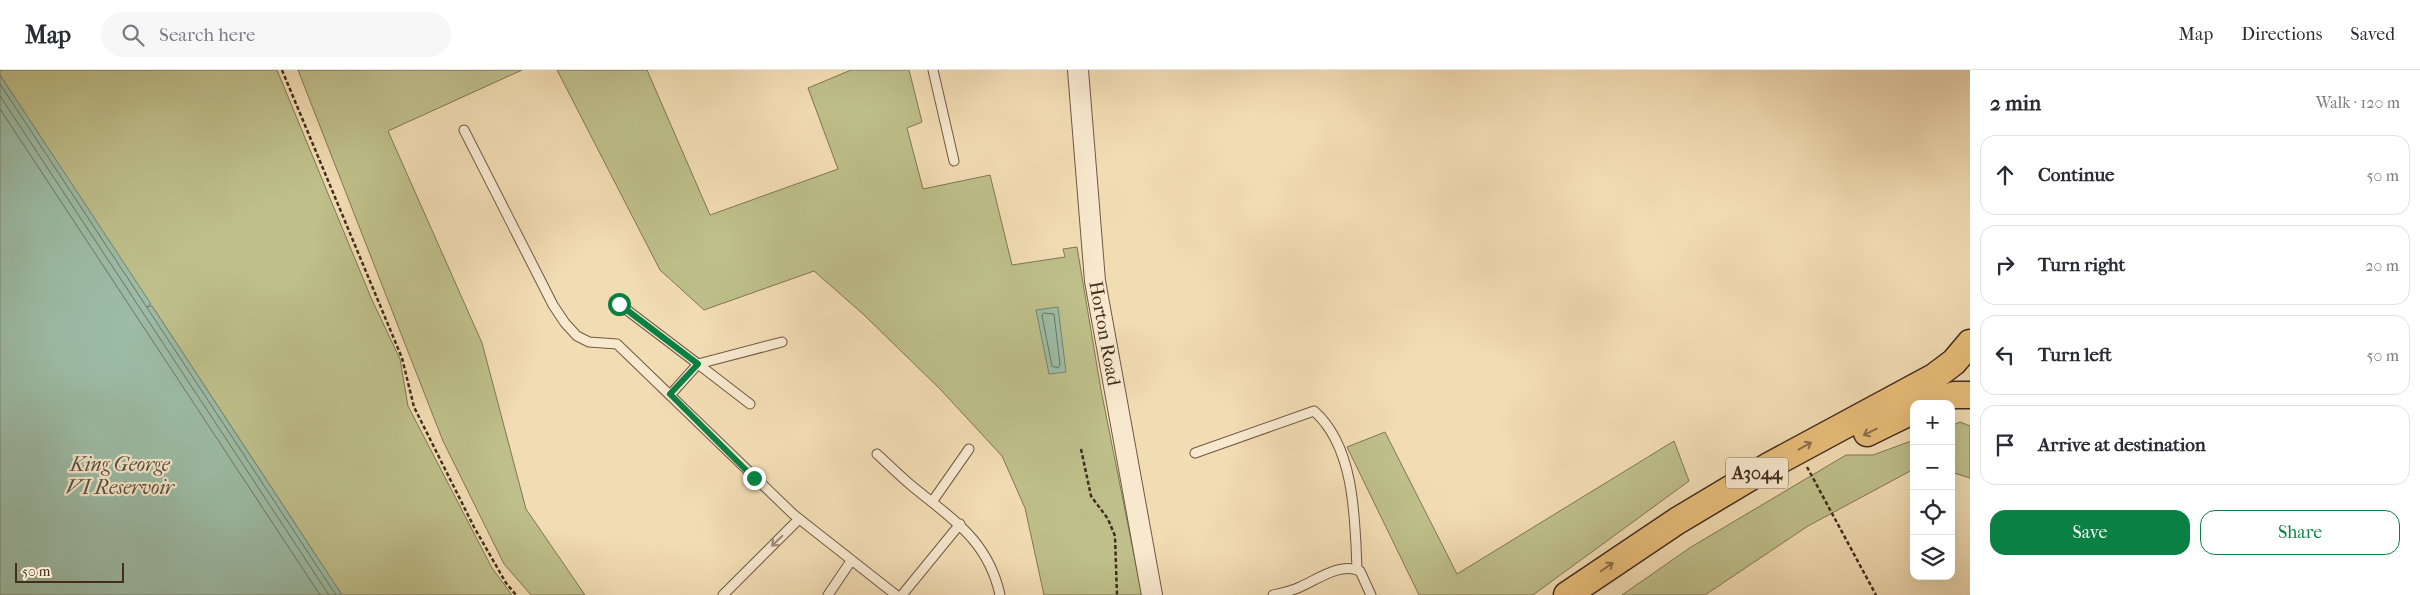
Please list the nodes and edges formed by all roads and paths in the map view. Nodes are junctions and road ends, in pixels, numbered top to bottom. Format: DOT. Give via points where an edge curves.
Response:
graph roads {
  1 [pos="282,70"];
  2 [pos="934,70"];
  3 [pos="1078,70"];
  4 [pos="464,130"];
  5 [pos="954,161"];
  6 [pos="619,304"];
  7 [pos="782,342"];
  8 [pos="1970,343"];
  9 [pos="698,364"];
  10 [pos="670,394"];
  11 [pos="1970,395"];
  12 [pos="1939,400"];
  13 [pos="750,404"];
  14 [pos="1910,412"];
  15 [pos="968,449"];
  16 [pos="1080,449"];
  17 [pos="1195,453"];
  18 [pos="877,454"];
  19 [pos="1806,465"];
  20 [pos="932,502"];
  21 [pos="799,519"];
  22 [pos="960,524"];
  23 [pos="851,561"];
  24 [pos="1358,570"];
  25 [pos="1300,592"];
  26 [pos="516,595"];
  27 [pos="723,595"];
  28 [pos="828,595"];
  29 [pos="896,595"];
  30 [pos="902,595"];
  31 [pos="1000,595"];
  32 [pos="1116,595"];
  33 [pos="1152,595"];
  34 [pos="1273,595"];
  35 [pos="1371,595"];
  36 [pos="1567,595"];
  37 [pos="1597,595"];
  38 [pos="1876,595"];
  1 -- 26 [label="path" via="402,358 414,407 474,527"];
  2 -- 5 [label="lane"];
  3 -- 33 [label="street, Horton Road" via="1095,281"];
  4 -- 10 [label="lane" via="565,323 577,336 589,342 617,344"];
  6 -- 9 [label="lane"];
  7 -- 9 [label="lane"];
  36 -- 8 [label="main road, A3044, one-way" via="1652,537 1769,466 1934,377 1954,362"];
  9 -- 10 [label="lane"];
  9 -- 13 [label="lane"];
  10 -- 21 [label="lane"];
  11 -- 12 [label="main road" via="1954,395"];
  14 -- 19 [label="main road, A3044, one-way"];
  15 -- 20 [label="lane"];
  16 -- 32 [label="path" via="1091,496 1108,519 1115,536"];
  17 -- 24 [label="lane" via="1314,411 1338,441 1355,506"];
  18 -- 20 [label="lane"];
  19 -- 37 [label="main road, A3044" via="1684,536"];
  19 -- 38 [label="path"];
  20 -- 22 [label="lane"];
  21 -- 23 [label="lane"];
  21 -- 27 [label="lane, one-way"];
  22 -- 30 [label="lane"];
  22 -- 31 [label="lane" via="977,543 997,581"];
  23 -- 28 [label="lane"];
  23 -- 29 [label="lane"];
  24 -- 25 [label="lane" via="1326,573"];
  24 -- 35 [label="lane"];
  25 -- 34 [label="lane"];
}
